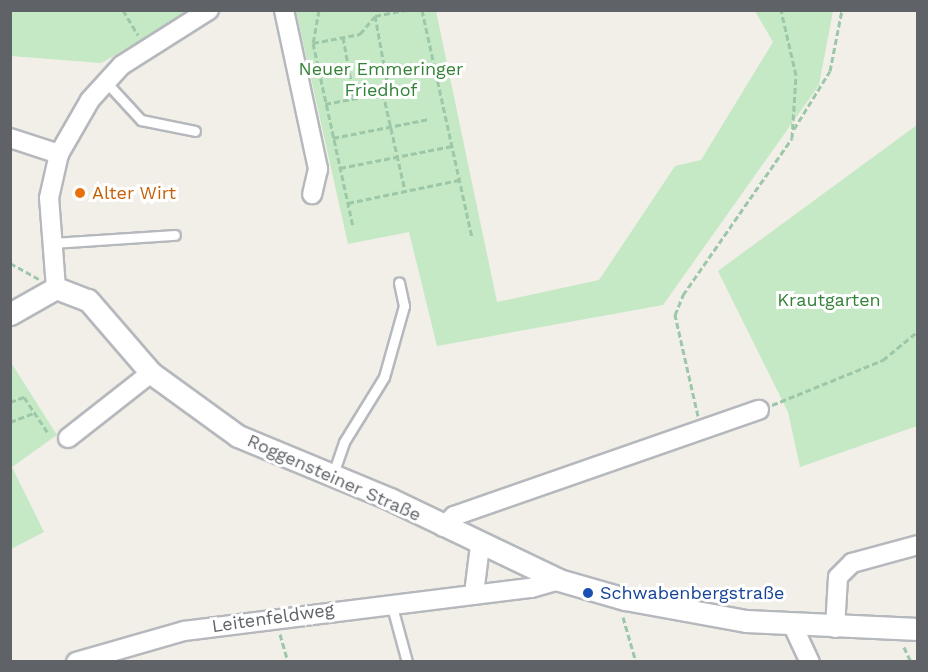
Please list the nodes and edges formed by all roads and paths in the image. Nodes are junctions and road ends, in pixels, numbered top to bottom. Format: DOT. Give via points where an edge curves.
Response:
graph roads {
  1 [pos="123,10"];
  2 [pos="209,10"];
  3 [pos="284,10"];
  4 [pos="319,10"];
  5 [pos="405,10"];
  6 [pos="422,10"];
  7 [pos="781,10"];
  8 [pos="842,10"];
  9 [pos="375,16"];
  10 [pos="343,37"];
  11 [pos="313,43"];
  12 [pos="146,50"];
  13 [pos="105,82"];
  14 [pos="383,93"];
  15 [pos="354,99"];
  16 [pos="325,104"];
  17 [pos="429,119"];
  18 [pos="391,127"];
  19 [pos="195,131"];
  20 [pos="793,131"];
  21 [pos="10,138"];
  22 [pos="333,138"];
  23 [pos="452,146"];
  24 [pos="59,154"];
  25 [pos="397,157"];
  26 [pos="340,168"];
  27 [pos="459,180"];
  28 [pos="405,191"];
  29 [pos="312,194"];
  30 [pos="348,203"];
  31 [pos="353,226"];
  32 [pos="175,235"];
  33 [pos="472,237"];
  34 [pos="53,243"];
  35 [pos="10,263"];
  36 [pos="399,283"];
  37 [pos="56,288"];
  38 [pos="10,314"];
  39 [pos="918,331"];
  40 [pos="151,373"];
  41 [pos="10,402"];
  42 [pos="759,410"];
  43 [pos="33,412"];
  44 [pos="10,422"];
  45 [pos="701,432"];
  46 [pos="48,433"];
  47 [pos="68,438"];
  48 [pos="332,478"];
  49 [pos="442,527"];
  50 [pos="918,545"];
  51 [pos="480,546"];
  52 [pos="559,580"];
  53 [pos="474,594"];
  54 [pos="625,599"];
  55 [pos="391,603"];
  56 [pos="275,616"];
  57 [pos="793,626"];
  58 [pos="835,628"];
  59 [pos="918,629"];
  60 [pos="904,647"];
  61 [pos="76,662"];
  62 [pos="288,662"];
  63 [pos="407,662"];
  64 [pos="636,662"];
  65 [pos="810,662"];
  66 [pos="912,662"];
  1 -- 12 [label="path"];
  2 -- 12 [label="street"];
  3 -- 29 [label="street" via="318,169"];
  4 -- 11 [label="path"];
  5 -- 9 [label="path"];
  6 -- 23 [label="path"];
  7 -- 20 [label="path" via="796,75"];
  8 -- 20 [label="path" via="830,71"];
  9 -- 10 [label="path" via="360,34"];
  9 -- 14 [label="path" via="389,92"];
  10 -- 11 [label="path"];
  10 -- 15 [label="path"];
  11 -- 16 [label="path"];
  12 -- 13 [label="street"];
  13 -- 19 [label="lane" via="141,120"];
  13 -- 24 [label="street"];
  14 -- 15 [label="path"];
  14 -- 18 [label="path"];
  15 -- 16 [label="path"];
  16 -- 22 [label="path"];
  17 -- 18 [label="path"];
  18 -- 22 [label="path"];
  18 -- 25 [label="path"];
  20 -- 45 [label="path" via="675,315"];
  21 -- 24 [label="street"];
  22 -- 26 [label="path"];
  23 -- 25 [label="path"];
  23 -- 27 [label="path"];
  24 -- 34 [label="street" via="49,198"];
  25 -- 26 [label="path"];
  25 -- 28 [label="path"];
  26 -- 30 [label="path"];
  27 -- 28 [label="path"];
  27 -- 33 [label="path"];
  28 -- 30 [label="path"];
  30 -- 31 [label="path"];
  32 -- 34 [label="lane"];
  34 -- 37 [label="street"];
  35 -- 37 [label="path"];
  36 -- 48 [label="lane" via="404,306 384,377 344,441"];
  37 -- 38 [label="street"];
  37 -- 40 [label="street, Roggensteiner Straße" via="88,300"];
  39 -- 42 [label="path" via="883,360"];
  40 -- 47 [label="street"];
  40 -- 48 [label="street, Roggensteiner Straße" via="238,436"];
  41 -- 43 [label="path" via="24,397"];
  42 -- 45 [label="street, Roggensteiner Straße"];
  43 -- 44 [label="path"];
  43 -- 46 [label="path"];
  45 -- 49 [label="street, Roggensteiner Straße" via="454,516"];
  48 -- 49 [label="street, Roggensteiner Straße"];
  49 -- 51 [label="street, Roggensteiner Straße"];
  50 -- 58 [label="street" via="852,563 838,578"];
  51 -- 52 [label="street, Roggensteiner Straße"];
  51 -- 53 [label="street"];
  52 -- 53 [label="street, Leitenfeldweg"];
  52 -- 54 [label="street, Roggensteiner Straße"];
  53 -- 55 [label="street, Leitenfeldweg"];
  54 -- 57 [label="street, Roggensteiner Straße"];
  54 -- 64 [label="path" via="620,610"];
  55 -- 56 [label="street, Leitenfeldweg"];
  55 -- 63 [label="lane"];
  56 -- 61 [label="street, Leitenfeldweg" via="184,631"];
  56 -- 62 [label="path"];
  57 -- 58 [label="street, Roggensteiner Straße"];
  57 -- 65 [label="street"];
  58 -- 59 [label="street, Roggensteiner Straße"];
  60 -- 66 [label="path"];
}
